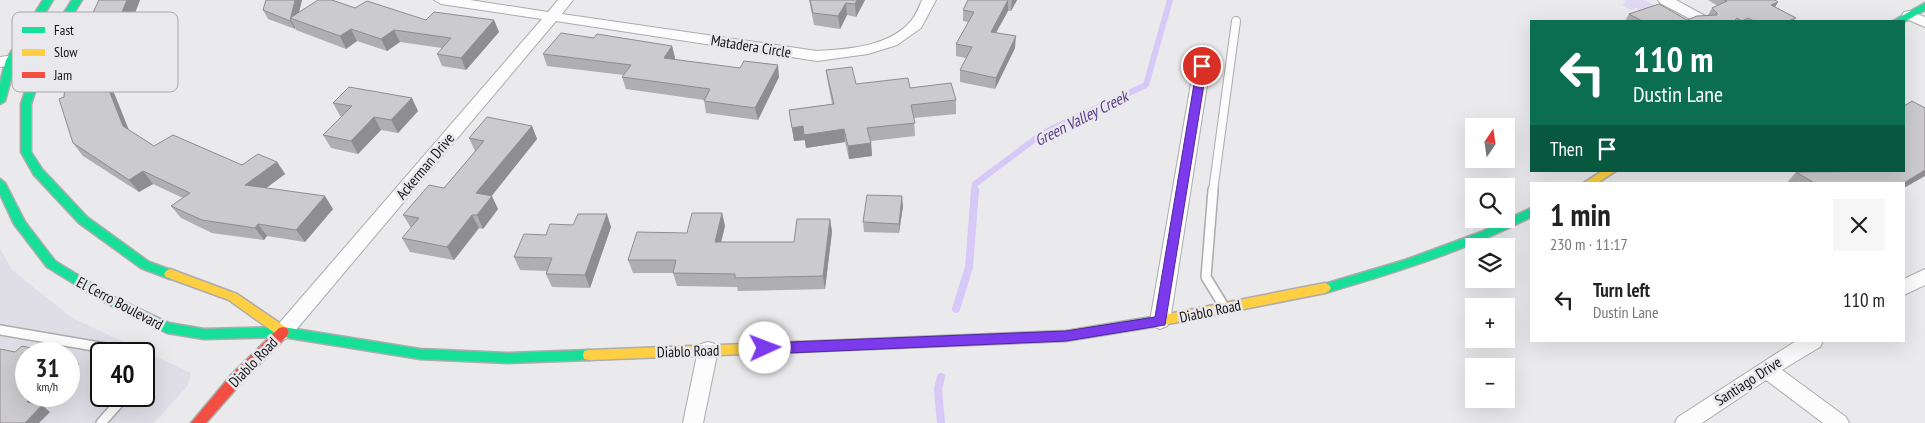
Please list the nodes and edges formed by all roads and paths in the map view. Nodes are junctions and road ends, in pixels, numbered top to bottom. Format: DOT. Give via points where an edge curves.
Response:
graph roads {
  1 [pos="48,0"];
  2 [pos="77,0"];
  3 [pos="441,0"];
  4 [pos="566,0"];
  5 [pos="929,0"];
  6 [pos="1665,0"];
  7 [pos="1925,6"];
  8 [pos="40,12"];
  9 [pos="70,12"];
  10 [pos="553,16"];
  11 [pos="1903,18"];
  12 [pos="1702,20"];
  13 [pos="1236,21"];
  14 [pos="1925,23"];
  15 [pos="5,61"];
  16 [pos="1202,66"];
  17 [pos="30,92"];
  18 [pos="0,101"];
  19 [pos="1609,172"];
  20 [pos="0,182"];
  21 [pos="1591,182"];
  22 [pos="1530,212"];
  23 [pos="1925,276"];
  24 [pos="1905,287"];
  25 [pos="1226,308"];
  26 [pos="1160,321"];
  27 [pos="0,330"];
  28 [pos="283,332"];
  29 [pos="1811,342"];
  30 [pos="90,345"];
  31 [pos="708,350"];
  32 [pos="1766,369"];
  33 [pos="115,407"];
  34 [pos="100,423"];
  35 [pos="198,423"];
  36 [pos="693,423"];
  37 [pos="1684,423"];
  38 [pos="1839,423"];
  1 -- 8 [label="street"];
  2 -- 9 [label="street"];
  3 -- 10 [label="street, Matadera Circle"];
  4 -- 10 [label="street, Ackerman Drive"];
  5 -- 10 [label="street, Matadera Circle" via="914,27 890,42 858,53 817,56"];
  6 -- 12 [label="street"];
  7 -- 11 [label="street"];
  10 -- 28 [label="street, Ackerman Drive"];
  11 -- 14 [label="street"];
  13 -- 25 [label="lane" via="1213,186 1206,277"];
  15 -- 18 [label="street"];
  16 -- 26 [label="street"];
  17 -- 28 [label="street" via="26,104 26,152 38,172 82,220 145,265 233,297"];
  19 -- 21 [label="street"];
  20 -- 28 [label="street, El Cerro Boulevard" via="20,224 51,264 108,299 167,328 204,334"];
  22 -- 25 [label="street, Diablo Road" via="1408,264 1320,289"];
  23 -- 24 [label="street"];
  25 -- 26 [label="street, Diablo Road"];
  26 -- 31 [label="street, Diablo Road" via="1066,336"];
  27 -- 30 [label="lane"];
  28 -- 31 [label="street, Diablo Road" via="420,354 506,358"];
  28 -- 35 [label="street, Diablo Road"];
  29 -- 32 [label="street, Santiago Drive"];
  31 -- 36 [label="street"];
  32 -- 37 [label="street, Santiago Drive"];
  32 -- 38 [label="street"];
  33 -- 34 [label="lane"];
}
